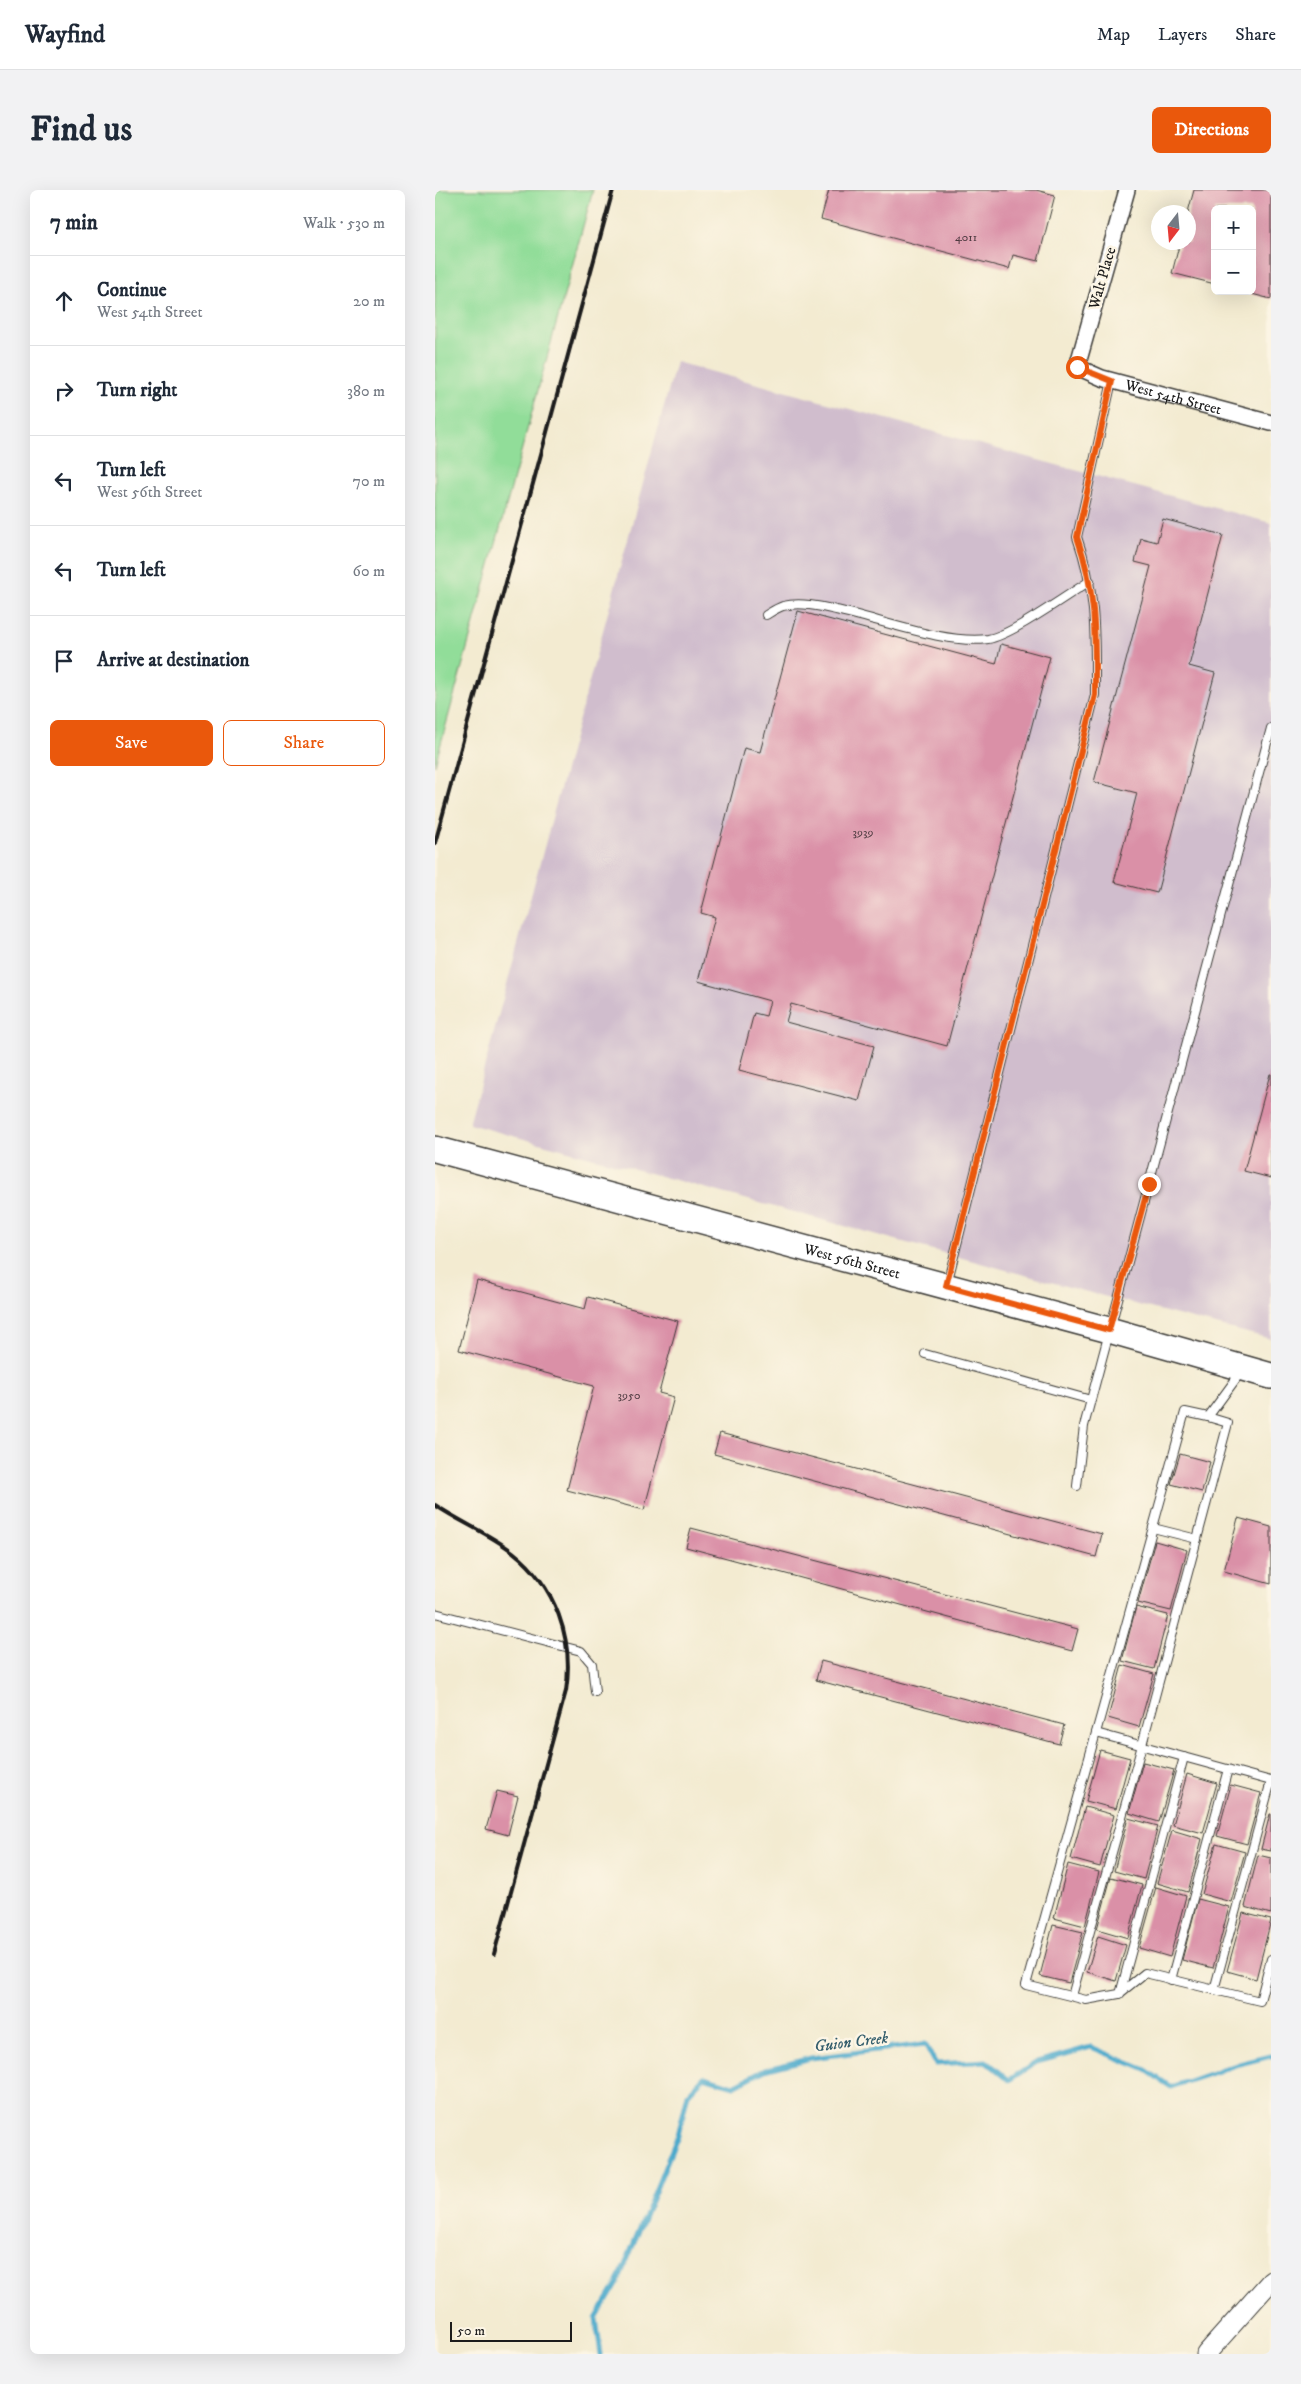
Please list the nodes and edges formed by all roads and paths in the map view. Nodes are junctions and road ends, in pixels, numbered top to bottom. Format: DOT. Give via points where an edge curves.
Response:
graph roads {
  1 [pos="1127,190"];
  2 [pos="1077,367"];
  3 [pos="1112,381"];
  4 [pos="1271,423"];
  5 [pos="1090,581"];
  6 [pos="766,614"];
  7 [pos="1271,728"];
  8 [pos="435,1148"];
  9 [pos="946,1286"];
  10 [pos="1109,1330"];
  11 [pos="925,1354"];
  12 [pos="1244,1368"];
  13 [pos="1271,1376"];
  14 [pos="1091,1400"];
  15 [pos="1208,1417"];
  16 [pos="1077,1486"];
  17 [pos="1153,1528"];
  18 [pos="1197,1539"];
  19 [pos="435,1613"];
  20 [pos="595,1692"];
  21 [pos="1096,1733"];
  22 [pos="1142,1745"];
  23 [pos="1184,1757"];
  24 [pos="1228,1769"];
  25 [pos="1271,1781"];
  26 [pos="1271,1959"];
  27 [pos="1171,1980"];
  28 [pos="1214,1990"];
  29 [pos="1119,1994"];
  30 [pos="1073,1996"];
  31 [pos="1271,2281"];
  32 [pos="1206,2354"];
  1 -- 2 [label="street, Walt Place"];
  2 -- 3 [label="street, West 54th Street"];
  3 -- 4 [label="street, West 54th Street"];
  3 -- 5 [label="lane" via="1077,537"];
  5 -- 6 [label="lane" via="991,639 969,641 941,636 822,607 783,606"];
  5 -- 9 [label="lane" via="1094,603 1095,695"];
  7 -- 10 [label="lane"];
  8 -- 9 [label="main road, West 56th Street"];
  9 -- 10 [label="main road, West 56th Street"];
  10 -- 12 [label="main road, West 56th Street"];
  10 -- 14 [label="lane"];
  11 -- 14 [label="lane"];
  12 -- 13 [label="main road, West 56th Street"];
  12 -- 15 [label="lane"];
  14 -- 16 [label="lane" via="1084,1426"];
  15 -- 17 [label="lane" via="1185,1412"];
  15 -- 18 [label="lane" via="1228,1423"];
  17 -- 18 [label="lane"];
  17 -- 21 [label="lane"];
  18 -- 22 [label="lane"];
  19 -- 20 [label="lane" via="581,1651 592,1664"];
  21 -- 22 [label="lane"];
  21 -- 30 [label="lane" via="1026,1985"];
  22 -- 23 [label="lane"];
  22 -- 30 [label="lane"];
  23 -- 24 [label="lane"];
  23 -- 29 [label="lane"];
  24 -- 25 [label="lane"];
  24 -- 27 [label="lane"];
  25 -- 28 [label="lane"];
  26 -- 28 [label="lane" via="1260,2001"];
  27 -- 28 [label="lane"];
  27 -- 29 [label="lane" via="1145,1973"];
  29 -- 30 [label="lane" via="1086,2000"];
  31 -- 32 [label="street"];
}
